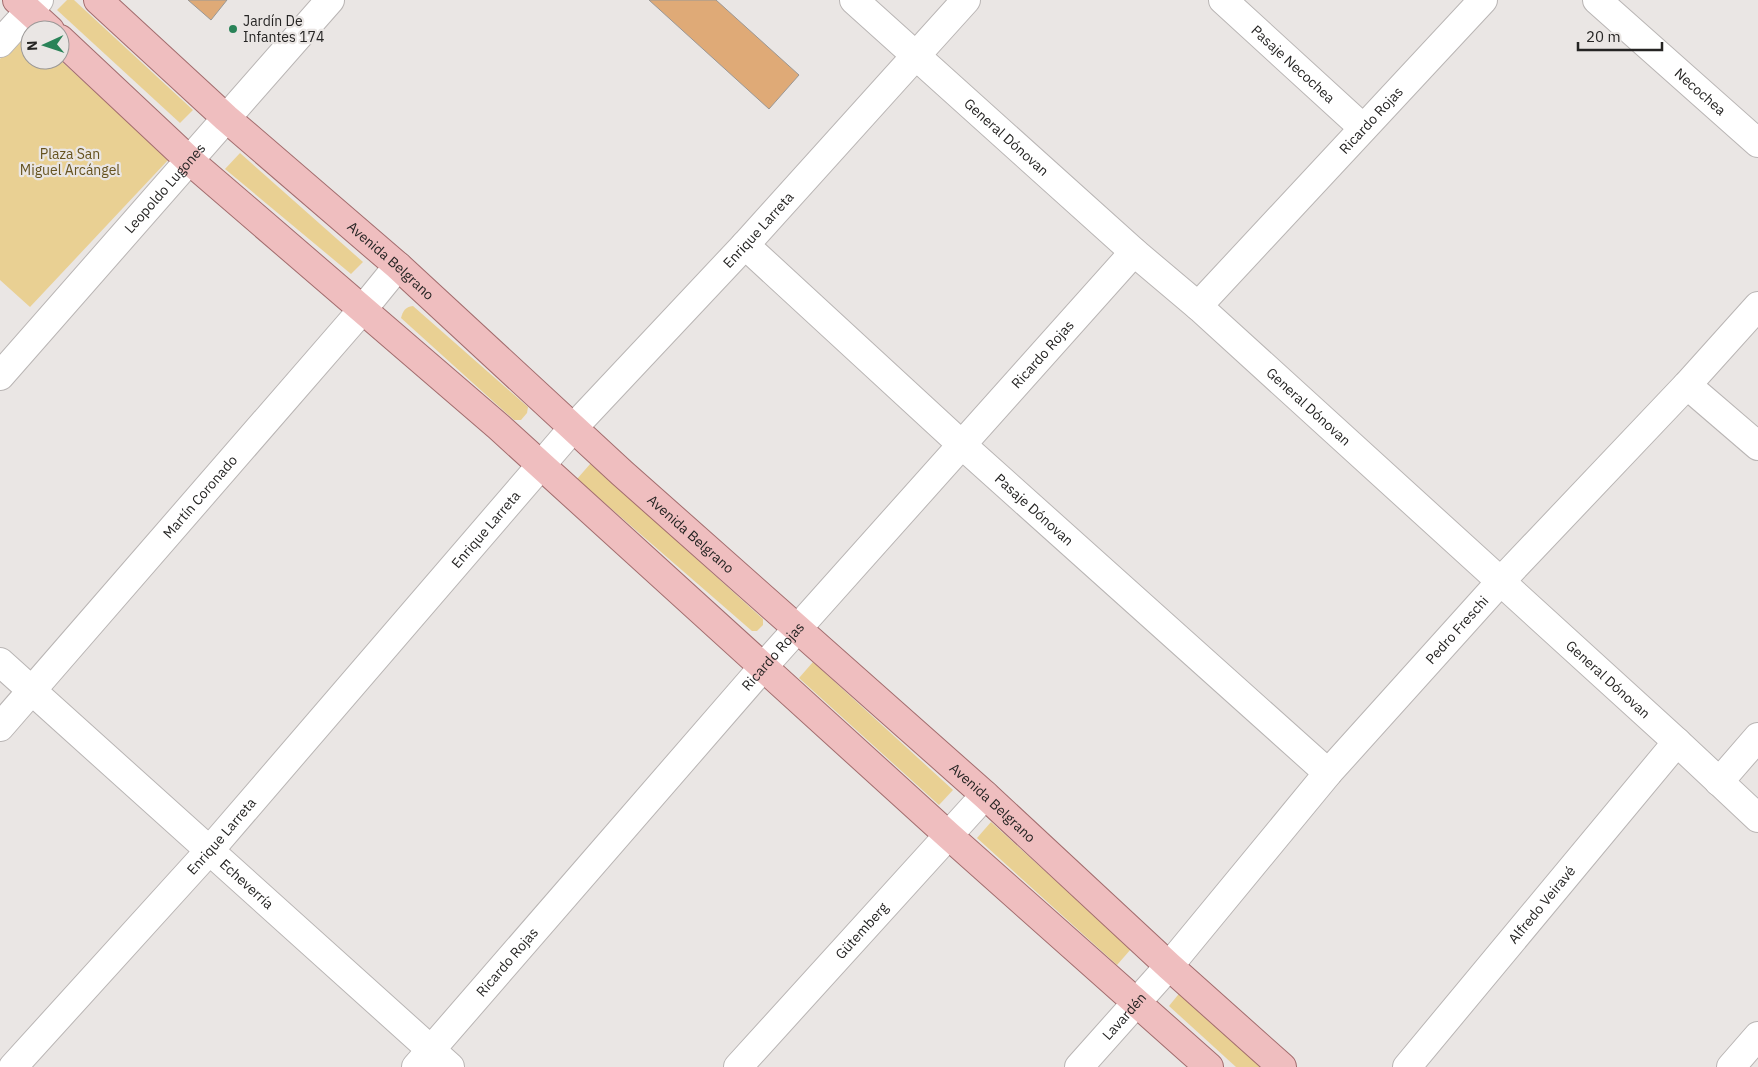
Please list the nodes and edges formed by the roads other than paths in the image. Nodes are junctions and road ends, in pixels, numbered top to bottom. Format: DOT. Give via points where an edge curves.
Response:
graph roads {
  1 [pos="98,0"];
  2 [pos="330,0"];
  3 [pos="854,0"];
  4 [pos="966,0"];
  5 [pos="1223,0"];
  6 [pos="1483,0"];
  7 [pos="1597,0"];
  8 [pos="28,3"];
  9 [pos="42,20"];
  10 [pos="0,43"];
  11 [pos="70,48"];
  12 [pos="916,55"];
  13 [pos="226,118"];
  14 [pos="1363,128"];
  15 [pos="1758,143"];
  16 [pos="190,161"];
  17 [pos="745,245"];
  18 [pos="1134,252"];
  19 [pos="398,266"];
  20 [pos="1198,306"];
  21 [pos="1758,306"];
  22 [pos="363,309"];
  23 [pos="0,376"];
  24 [pos="1687,385"];
  25 [pos="573,428"];
  26 [pos="961,444"];
  27 [pos="1758,446"];
  28 [pos="540,465"];
  29 [pos="1501,581"];
  30 [pos="797,630"];
  31 [pos="0,662"];
  32 [pos="764,666"];
  33 [pos="32,692"];
  34 [pos="0,727"];
  35 [pos="1758,737"];
  36 [pos="1677,742"];
  37 [pos="1328,773"];
  38 [pos="1719,782"];
  39 [pos="985,795"];
  40 [pos="1758,818"];
  41 [pos="948,835"];
  42 [pos="209,851"];
  43 [pos="1169,966"];
  44 [pos="1137,1002"];
  45 [pos="1758,1036"];
  46 [pos="432,1061"];
  47 [pos="13,1067"];
  48 [pos="738,1067"];
  49 [pos="1079,1067"];
  50 [pos="1209,1067"];
  51 [pos="1282,1067"];
  52 [pos="1407,1067"];
  53 [pos="1731,1067"];
  1 -- 13 [label="main road, Avenida Belgrano"];
  2 -- 13 [label="street, Leopoldo Lugones"];
  3 -- 12 [label="street, General Dónovan"];
  4 -- 12 [label="street, Enrique Larreta"];
  5 -- 14 [label="street, Pasaje Necochea"];
  6 -- 14 [label="street, Ricardo Rojas"];
  7 -- 15 [label="street, Necochea"];
  8 -- 9 [label="main road"];
  8 -- 10 [label="street"];
  11 -- 16 [label="main road"];
  12 -- 17 [label="street, Enrique Larreta"];
  12 -- 18 [label="street, General Dónovan"];
  13 -- 16 [label="street, Leopoldo Lugones"];
  13 -- 19 [label="main road, Avenida Belgrano"];
  14 -- 20 [label="street, Ricardo Rojas"];
  16 -- 22 [label="main road"];
  16 -- 23 [label="street, Leopoldo Lugones"];
  17 -- 25 [label="street, Enrique Larreta"];
  17 -- 26 [label="street, Pasaje Dónovan"];
  18 -- 20 [label="street, General Dónovan"];
  18 -- 26 [label="street, Ricardo Rojas"];
  19 -- 22 [label="street, Martín Coronado"];
  19 -- 25 [label="main road, Avenida Belgrano"];
  20 -- 29 [label="street, General Dónovan"];
  21 -- 24 [label="street, Pedro Freschi"];
  22 -- 28 [label="main road"];
  22 -- 33 [label="street, Martín Coronado"];
  24 -- 27 [label="street"];
  24 -- 29 [label="street, Pedro Freschi"];
  25 -- 28 [label="street, Enrique Larreta"];
  25 -- 30 [label="main road, Avenida Belgrano"];
  26 -- 30 [label="street, Ricardo Rojas"];
  26 -- 37 [label="street, Pasaje Dónovan"];
  28 -- 32 [label="main road"];
  28 -- 42 [label="street, Enrique Larreta"];
  29 -- 36 [label="street, General Dónovan"];
  29 -- 37 [label="street, Pedro Freschi"];
  30 -- 32 [label="street, Ricardo Rojas"];
  30 -- 39 [label="main road, Avenida Belgrano"];
  31 -- 33 [label="street, Echeverría"];
  32 -- 41 [label="main road"];
  32 -- 46 [label="street, Ricardo Rojas"];
  33 -- 34 [label="street, Martín Coronado"];
  33 -- 42 [label="street, Echeverría"];
  35 -- 38 [label="street"];
  36 -- 38 [label="street, General Dónovan"];
  36 -- 52 [label="street, Alfredo Veiravé"];
  37 -- 43 [label="street, Pedro Freschi"];
  38 -- 40 [label="street, General Dónovan"];
  39 -- 41 [label="street, Gütemberg"];
  39 -- 43 [label="main road, Avenida Belgrano"];
  41 -- 44 [label="main road"];
  41 -- 48 [label="street, Gütemberg"];
  42 -- 46 [label="street, Echeverría"];
  42 -- 47 [label="street, Enrique Larreta"];
  43 -- 44 [label="street, Lavardén"];
  43 -- 51 [label="main road, Avenida Belgrano"];
  44 -- 49 [label="street, Lavardén"];
  44 -- 50 [label="main road"];
  45 -- 53 [label="street"];
}
